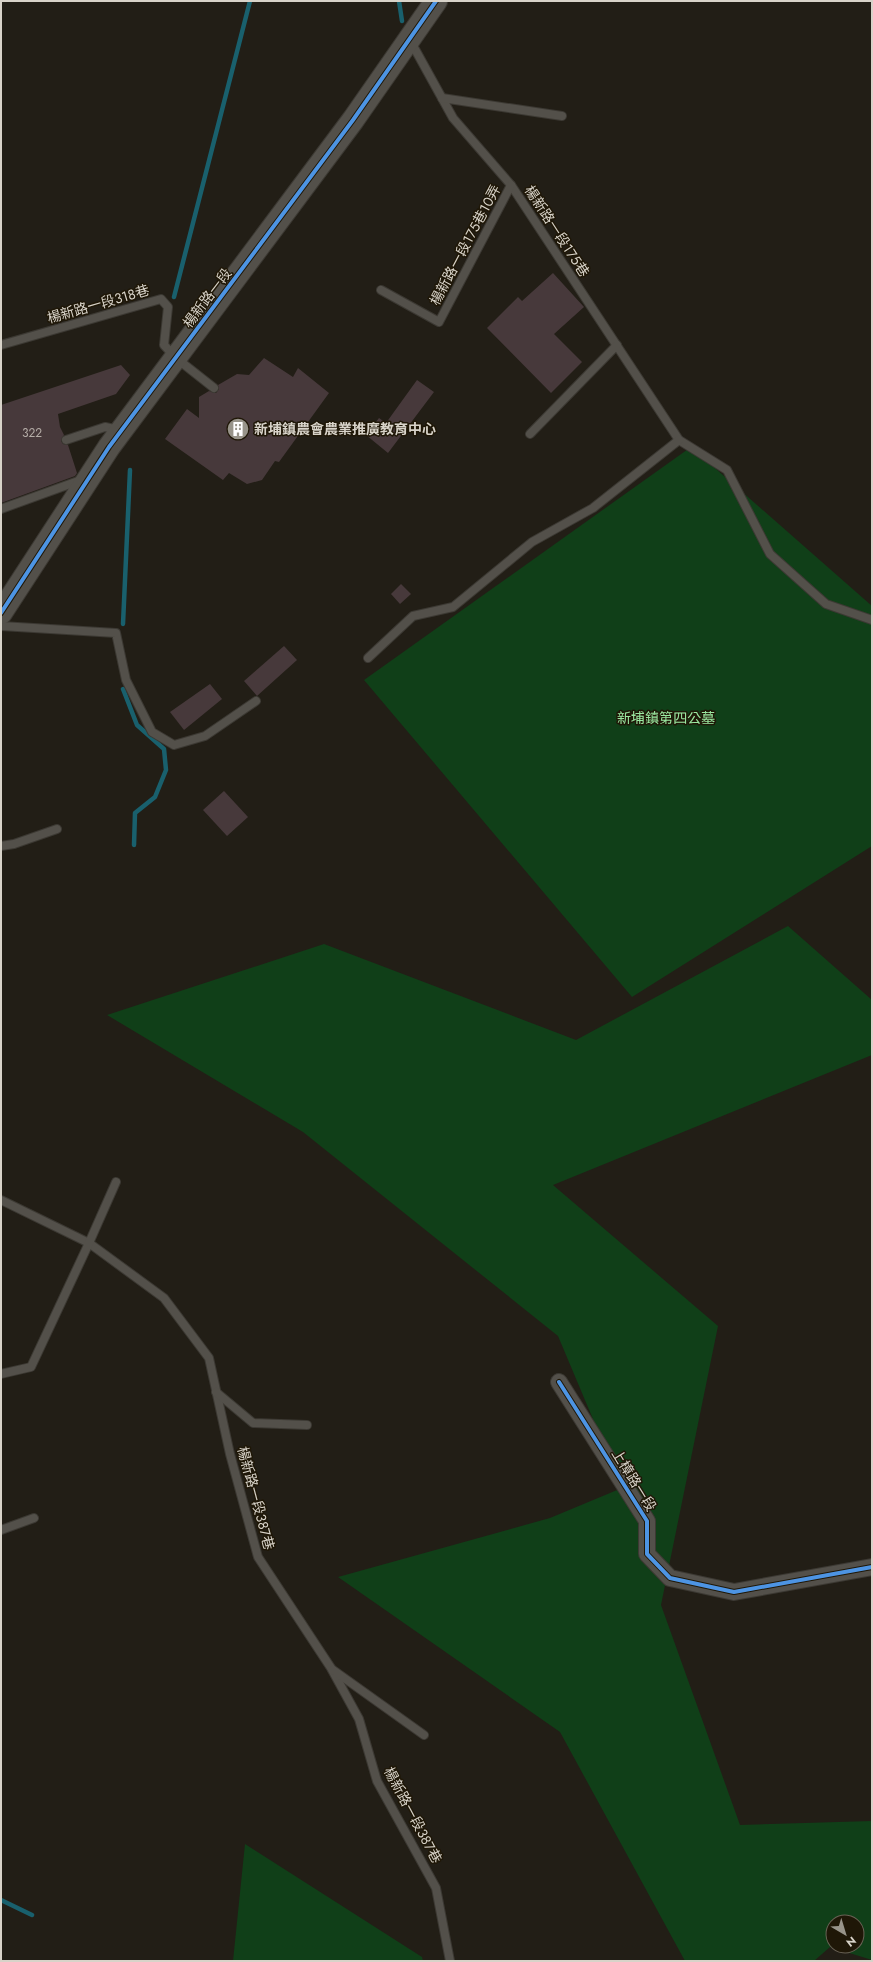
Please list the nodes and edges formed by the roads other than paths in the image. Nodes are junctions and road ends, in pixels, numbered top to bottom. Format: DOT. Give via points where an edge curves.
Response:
graph roads {
  1 [pos="436,1"];
  2 [pos="409,40"];
  3 [pos="442,98"];
  4 [pos="562,116"];
  5 [pos="511,185"];
  6 [pos="381,290"];
  7 [pos="1,345"];
  8 [pos="617,345"];
  9 [pos="176,358"];
  10 [pos="214,388"];
  11 [pos="122,431"];
  12 [pos="530,434"];
  13 [pos="66,440"];
  14 [pos="679,440"];
  15 [pos="90,477"];
  16 [pos="1,509"];
  17 [pos="1,613"];
  18 [pos="872,620"];
  19 [pos="1,626"];
  20 [pos="368,658"];
  21 [pos="256,701"];
  22 [pos="56,829"];
  23 [pos="1,846"];
  24 [pos="116,1182"];
  25 [pos="1,1200"];
  26 [pos="89,1243"];
  27 [pos="1,1374"];
  28 [pos="559,1382"];
  29 [pos="216,1392"];
  30 [pos="307,1425"];
  31 [pos="34,1518"];
  32 [pos="1,1530"];
  33 [pos="872,1567"];
  34 [pos="331,1668"];
  35 [pos="424,1735"];
  36 [pos="450,1961"];
  1 -- 2 [label="main road, 楊新路一段"];
  2 -- 3 [label="lane, 楊新路一段175巷"];
  2 -- 9 [label="main road, 楊新路一段" via="349,126"];
  3 -- 4 [label="lane"];
  3 -- 5 [label="lane, 楊新路一段175巷" via="453,118"];
  5 -- 6 [label="lane, 楊新路一段175巷10弄" via="439,322"];
  5 -- 8 [label="lane, 楊新路一段175巷"];
  7 -- 9 [label="lane, 楊新路一段318巷" via="161,299 168,307 164,345"];
  8 -- 12 [label="lane"];
  8 -- 14 [label="lane, 楊新路一段175巷"];
  9 -- 10 [label="lane"];
  9 -- 11 [label="main road, 楊新路一段"];
  11 -- 13 [label="lane" via="105,427"];
  11 -- 15 [label="main road, 楊新路一段"];
  14 -- 18 [label="lane" via="727,470 770,554 826,604"];
  14 -- 20 [label="lane" via="593,508 532,542 453,606 413,616"];
  15 -- 16 [label="lane"];
  15 -- 17 [label="main road, 楊新路一段"];
  19 -- 21 [label="lane" via="116,633 126,680 152,732 174,745 205,736"];
  22 -- 23 [label="lane"];
  24 -- 26 [label="lane"];
  25 -- 26 [label="lane, 楊新路一段387巷"];
  26 -- 27 [label="lane" via="31,1367"];
  26 -- 29 [label="lane, 楊新路一段387巷" via="164,1298 209,1358"];
  28 -- 33 [label="street, 上樟路一段" via="647,1521 647,1554 670,1578 734,1592"];
  29 -- 30 [label="lane" via="253,1423"];
  29 -- 34 [label="lane, 楊新路一段387巷" via="258,1557"];
  31 -- 32 [label="lane"];
  34 -- 35 [label="lane"];
  34 -- 36 [label="lane, 楊新路一段387巷" via="359,1719 377,1781 436,1888"];
}
